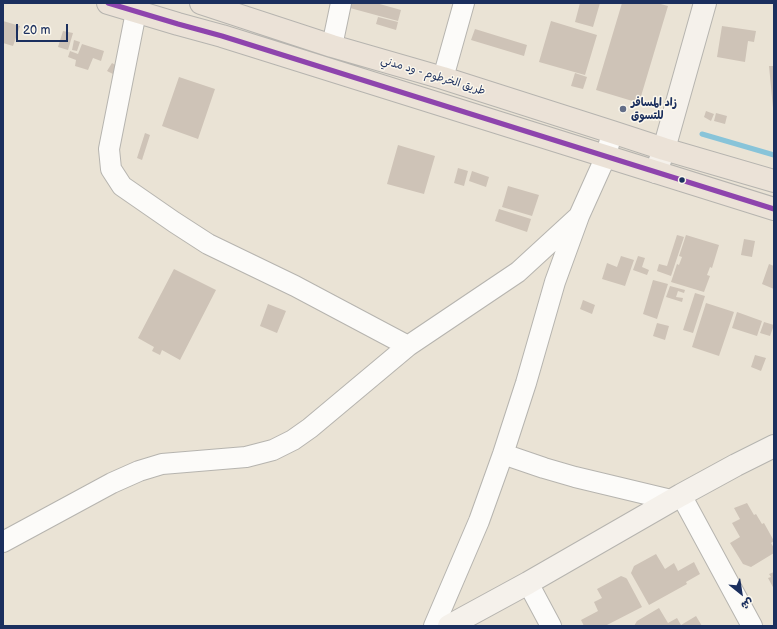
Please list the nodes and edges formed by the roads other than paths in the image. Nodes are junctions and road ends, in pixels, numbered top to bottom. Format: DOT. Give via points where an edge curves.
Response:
graph roads {
  1 [pos="108,3"];
  2 [pos="201,3"];
  3 [pos="342,3"];
  4 [pos="464,3"];
  5 [pos="704,3"];
  6 [pos="234,8"];
  7 [pos="136,12"];
  8 [pos="332,46"];
  9 [pos="443,78"];
  10 [pos="612,132"];
  11 [pos="664,149"];
  12 [pos="606,156"];
  13 [pos="656,172"];
  14 [pos="774,181"];
  15 [pos="774,209"];
  16 [pos="579,216"];
  17 [pos="408,346"];
  18 [pos="774,446"];
  19 [pos="503,454"];
  20 [pos="676,498"];
  21 [pos="3,542"];
  22 [pos="528,583"];
  23 [pos="434,626"];
  24 [pos="450,626"];
  25 [pos="551,626"];
  26 [pos="752,626"];
  1 -- 7 [label="highway"];
  2 -- 6 [label="highway, طريق الخرطوم - ود مدني"];
  3 -- 8 [label="street"];
  4 -- 9 [label="street"];
  5 -- 11 [label="street"];
  6 -- 8 [label="highway, طريق الخرطوم - ود مدني"];
  7 -- 12 [label="highway" via="222,36"];
  7 -- 17 [label="street" via="109,149 111,169 122,186 208,244 295,286"];
  8 -- 9 [label="highway, طريق الخرطوم - ود مدني"];
  9 -- 10 [label="highway, طريق الخرطوم - ود مدني"];
  10 -- 11 [label="highway, طريق الخرطوم - ود مدني"];
  10 -- 12 [label="street"];
  11 -- 13 [label="street"];
  11 -- 14 [label="highway, طريق الخرطوم - ود مدني"];
  12 -- 13 [label="highway"];
  12 -- 16 [label="street"];
  13 -- 15 [label="highway"];
  16 -- 17 [label="street" via="518,272"];
  16 -- 19 [label="street" via="555,282"];
  17 -- 21 [label="street" via="310,428 272,450 246,457 162,464 139,471"];
  18 -- 20 [label="street"];
  19 -- 20 [label="street" via="569,475"];
  19 -- 23 [label="street" via="479,521"];
  20 -- 22 [label="street"];
  20 -- 26 [label="street"];
  22 -- 24 [label="street"];
  22 -- 25 [label="street"];
}
